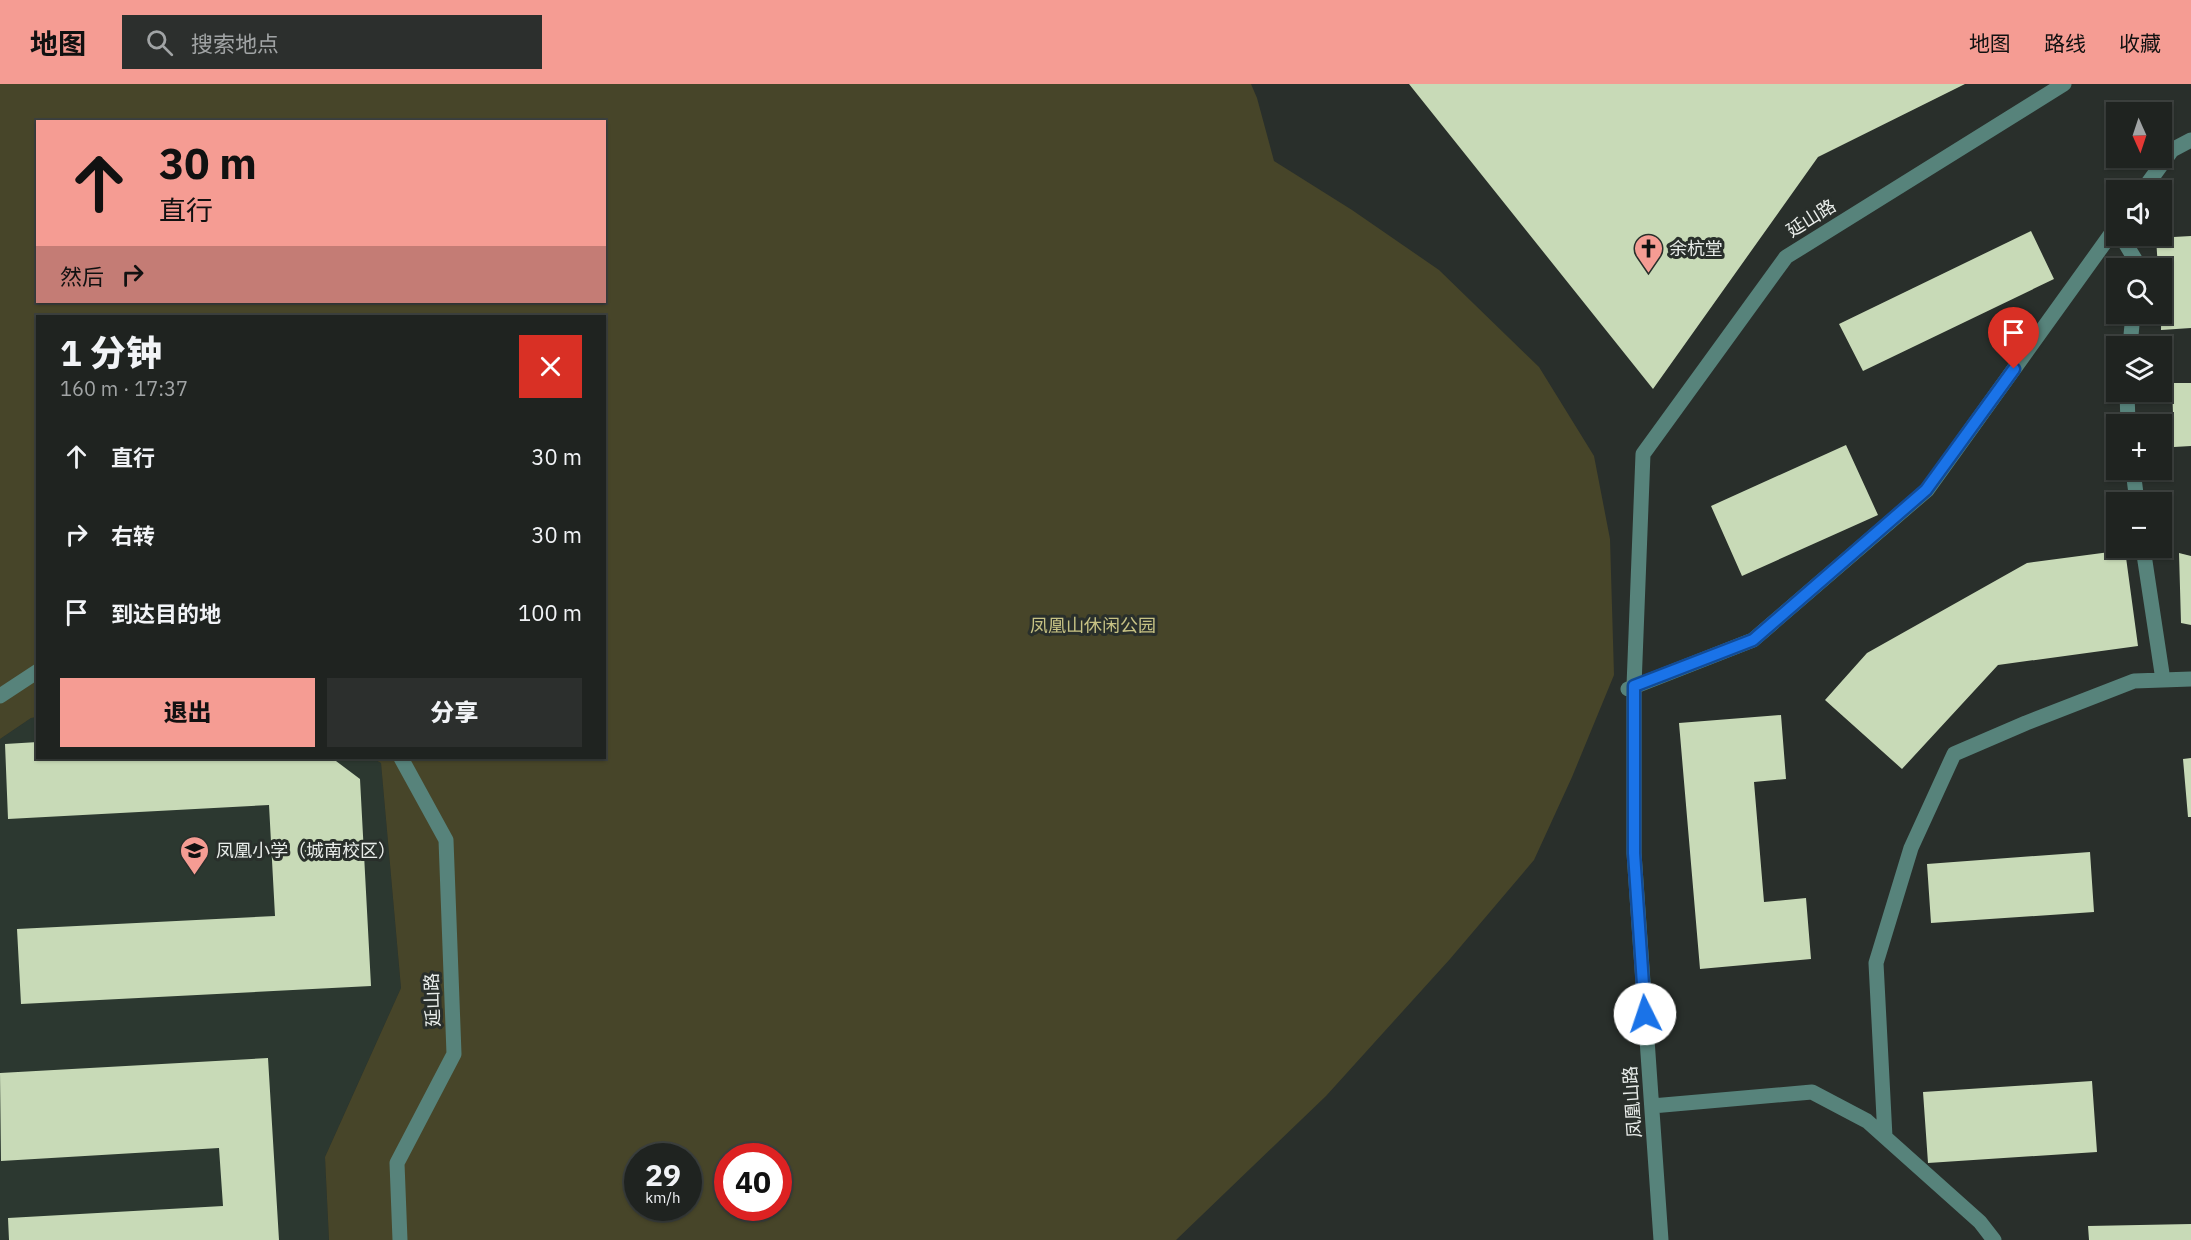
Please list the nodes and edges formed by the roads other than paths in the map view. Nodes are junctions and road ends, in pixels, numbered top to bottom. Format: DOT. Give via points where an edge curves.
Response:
graph roads {
  1 [pos="2064,84"];
  2 [pos="2191,140"];
  3 [pos="2150,180"];
  4 [pos="2106,242"];
  5 [pos="1642,454"];
  6 [pos="2145,558"];
  7 [pos="36,672"];
  8 [pos="2191,679"];
  9 [pos="2163,680"];
  10 [pos="1630,688"];
  11 [pos="0,696"];
  12 [pos="402,759"];
  13 [pos="1652,1106"];
  14 [pos="1885,1137"];
  15 [pos="400,1240"];
  16 [pos="1661,1240"];
  17 [pos="1994,1240"];
  1 -- 5 [label="street, 延山路" via="1786,257"];
  2 -- 3 [label="street" via="2172,150"];
  4 -- 10 [label="street" via="1926,490 1753,640"];
  5 -- 10 [label="street, 凤凰山路"];
  6 -- 9 [label="street"];
  7 -- 11 [label="street"];
  8 -- 9 [label="street"];
  9 -- 14 [label="street" via="2134,681 1953,754 1911,848 1876,963"];
  10 -- 13 [label="street, 凤凰山路" via="1634,853"];
  12 -- 15 [label="street, 延山路" via="446,840 454,1054 397,1163"];
  13 -- 14 [label="street" via="1812,1092 1867,1121"];
  13 -- 16 [label="street, 凤凰山路"];
  14 -- 17 [label="street" via="1980,1222"];
}
